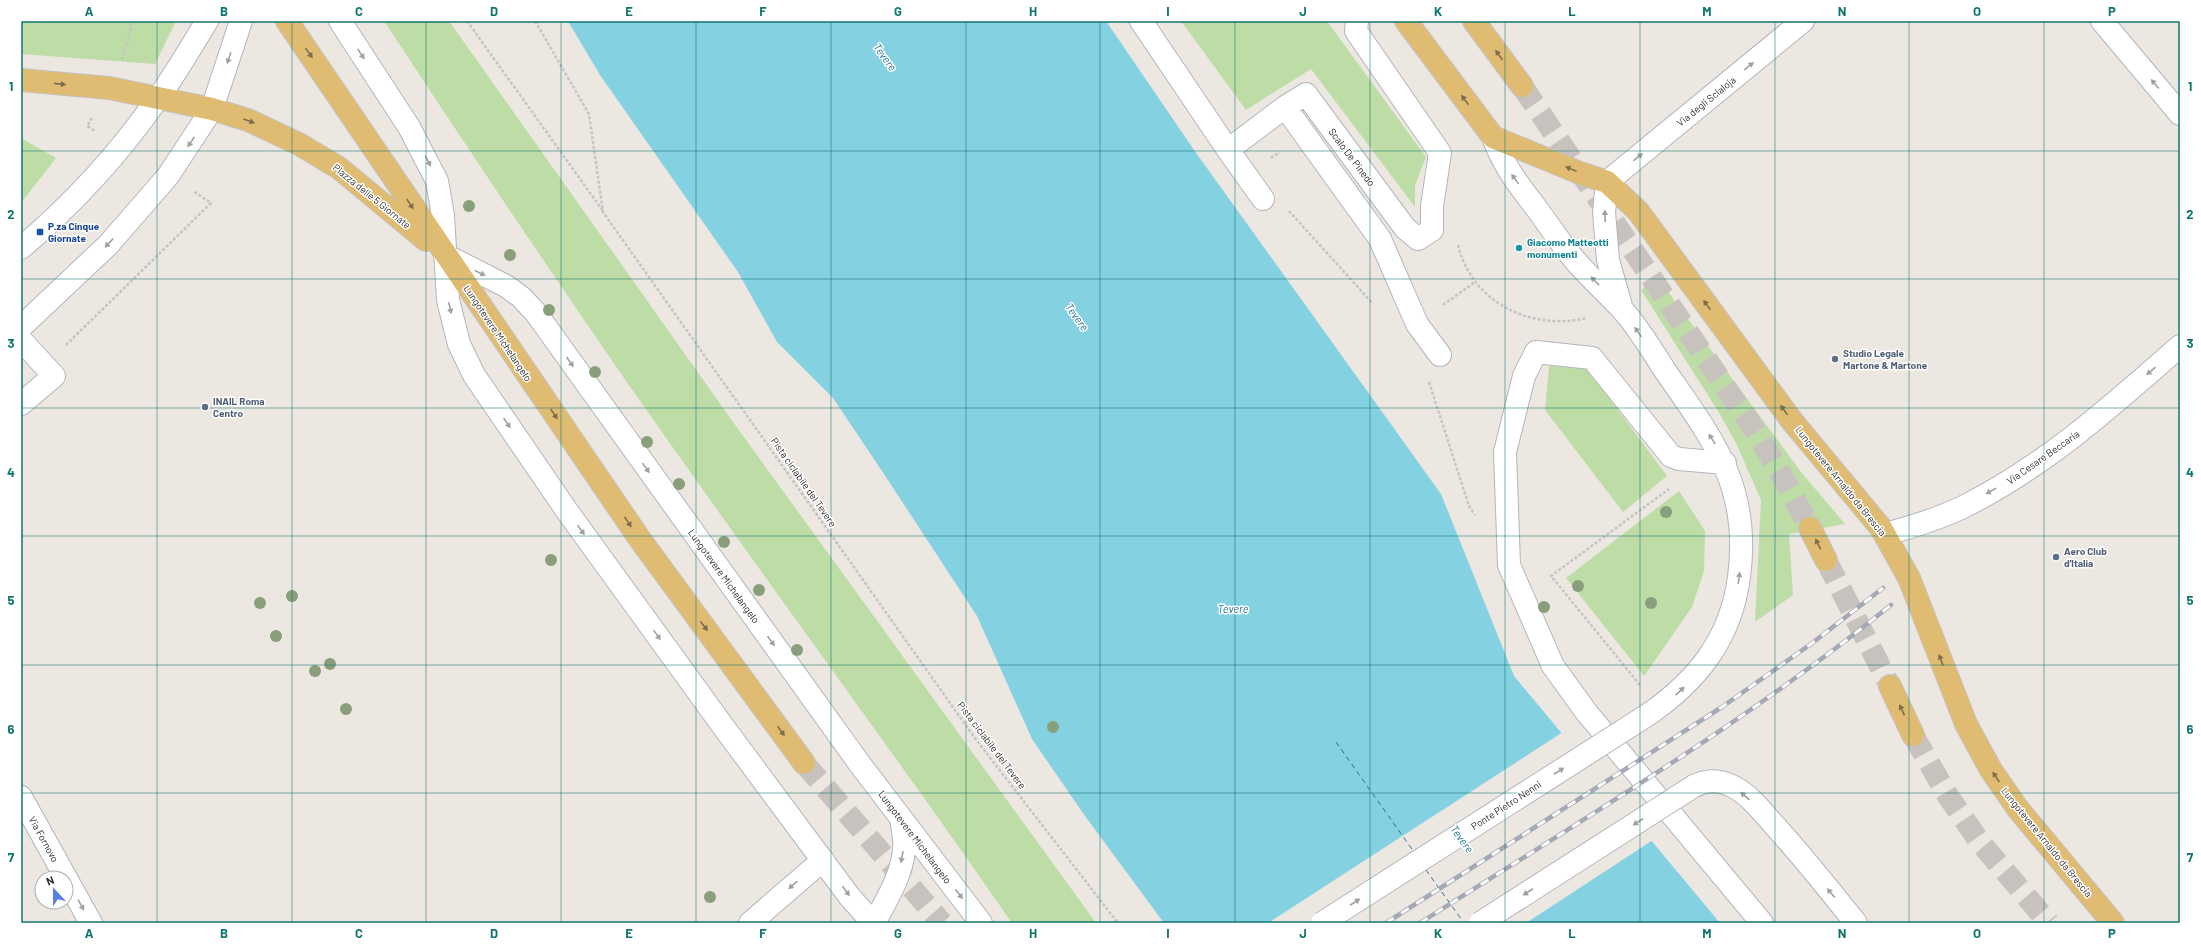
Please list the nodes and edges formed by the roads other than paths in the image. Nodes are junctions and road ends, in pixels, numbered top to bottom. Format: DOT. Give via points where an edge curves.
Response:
graph roads {
  1 [pos="207,21"];
  2 [pos="241,21"];
  3 [pos="287,21"];
  4 [pos="340,21"];
  5 [pos="1141,21"];
  6 [pos="1357,21"];
  7 [pos="1406,21"];
  8 [pos="1474,21"];
  9 [pos="1804,21"];
  10 [pos="2102,21"];
  11 [pos="21,80"];
  12 [pos="1522,86"];
  13 [pos="159,98"];
  14 [pos="1286,107"];
  15 [pos="212,110"];
  16 [pos="2180,114"];
  17 [pos="1493,137"];
  18 [pos="1228,150"];
  19 [pos="1607,182"];
  20 [pos="1263,199"];
  21 [pos="21,248"];
  22 [pos="445,255"];
  23 [pos="1622,309"];
  24 [pos="21,327"];
  25 [pos="21,340"];
  26 [pos="2180,346"];
  27 [pos="1440,355"];
  28 [pos="21,404"];
  29 [pos="1725,463"];
  30 [pos="1810,528"];
  31 [pos="1886,534"];
  32 [pos="1826,560"];
  33 [pos="1890,686"];
  34 [pos="1913,735"];
  35 [pos="804,763"];
  36 [pos="21,798"];
  37 [pos="901,819"];
  38 [pos="823,860"];
  39 [pos="91,923"];
  40 [pos="750,923"];
  41 [pos="874,923"];
  42 [pos="981,923"];
  43 [pos="1322,923"];
  44 [pos="1480,923"];
  45 [pos="1762,923"];
  46 [pos="1856,923"];
  47 [pos="2113,923"];
  1 -- 13 [label="street"];
  2 -- 15 [label="street, one-way"];
  3 -- 22 [label="main road, Lungotevere Michelangelo, one-way"];
  4 -- 22 [label="street, Lungotevere Michelangelo, one-way" via="409,127 431,166 441,196"];
  5 -- 18 [label="street"];
  6 -- 14 [label="street, Scalo De Pinedo" via="1356,31 1440,153 1432,206 1432,230 1418,239 1405,228 1306,94"];
  17 -- 7 [label="main road, one-way"];
  12 -- 8 [label="main road, one-way"];
  19 -- 9 [label="street, Via degli Scialoja, one-way"];
  16 -- 10 [label="street, one-way"];
  11 -- 13 [label="main road, Piazza delle 5 Giornate, one-way" via="109,88"];
  13 -- 15 [label="main road, Piazza delle 5 Giornate"];
  13 -- 21 [label="street" via="96,176 70,204"];
  14 -- 18 [label="street"];
  14 -- 27 [label="street" via="1380,239 1417,324"];
  15 -- 22 [label="main road, Piazza delle 5 Giornate, one-way" via="248,120 277,133 339,168"];
  15 -- 24 [label="street, one-way" via="168,176 147,201 108,245"];
  19 -- 17 [label="main road, Lungotevere Arnaldo da Brescia, one-way"];
  23 -- 17 [label="street, one-way" via="1573,258 1505,166"];
  18 -- 20 [label="street"];
  23 -- 19 [label="street, one-way" via="1608,260 1604,212"];
  31 -- 19 [label="main road, Lungotevere Arnaldo da Brescia, one-way" via="1792,421 1638,211"];
  22 -- 35 [label="main road, Lungotevere Michelangelo, one-way" via="639,538"];
  22 -- 37 [label="street, Lungotevere Michelangelo, one-way" via="506,286 536,313"];
  22 -- 38 [label="street, Lungotevere Michelangelo, one-way" via="448,300 454,328 474,375 567,511"];
  29 -- 23 [label="street, one-way" via="1706,430"];
  25 -- 28 [label="street" via="54,376"];
  26 -- 31 [label="street, Via Cesare Beccaria, one-way" via="2077,433 2000,486 1943,516"];
  43 -- 29 [label="street, Ponte Pietro Nenni, one-way, bridge" via="1649,714 1674,696 1703,666 1722,634 1736,596 1742,558 1742,530 1734,490"];
  29 -- 45 [label="street" via="1671,456 1592,358 1536,352 1524,376 1505,452 1509,565 1553,666 1587,713"];
  32 -- 30 [label="main road, one-way"];
  47 -- 31 [label="main road, Lungotevere Arnaldo da Brescia, one-way" via="2018,809 1991,770 1966,724 1920,604"];
  34 -- 33 [label="main road, one-way"];
  36 -- 39 [label="street, Via Fornovo, one-way"];
  37 -- 41 [label="street, one-way" via="904,842 902,861"];
  37 -- 42 [label="street, Lungotevere Michelangelo, one-way"];
  38 -- 40 [label="street, one-way"];
  38 -- 41 [label="street, Lungotevere Michelangelo, one-way"];
  46 -- 44 [label="street, one-way, bridge" via="1780,832 1744,794 1719,781 1708,780 1694,786"];
}
